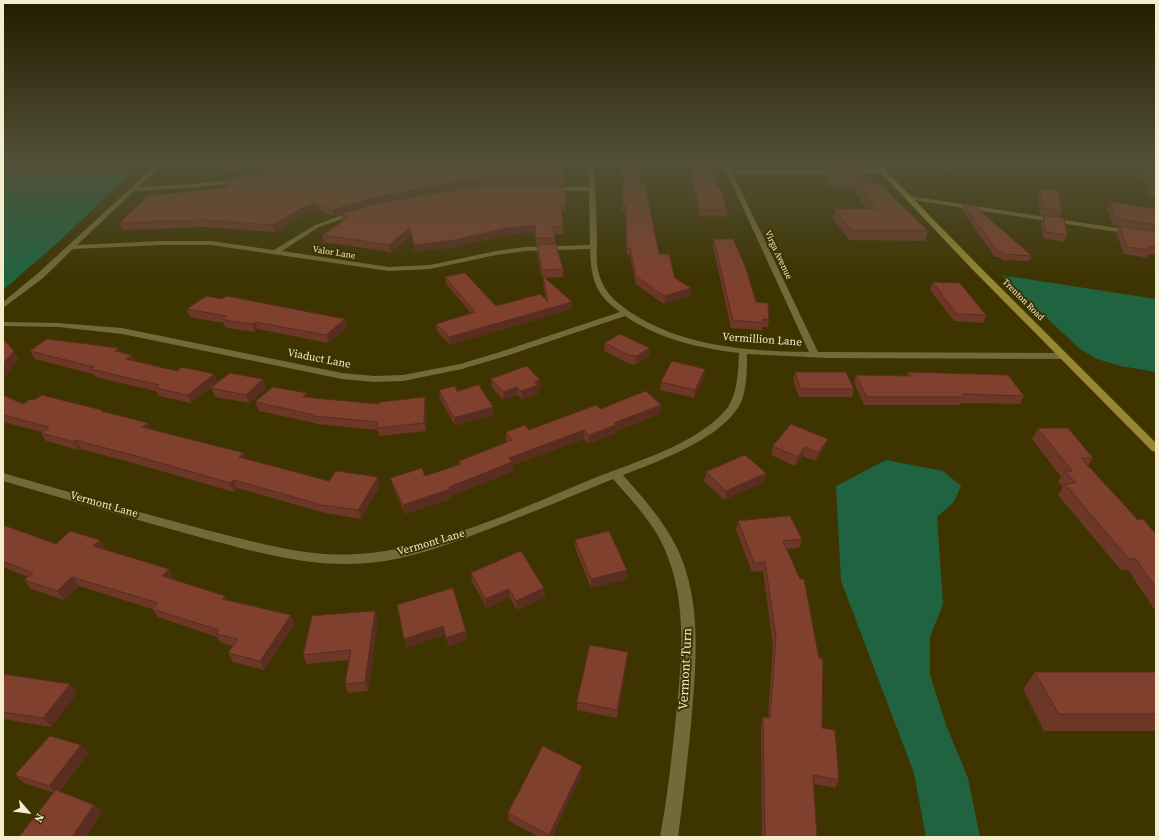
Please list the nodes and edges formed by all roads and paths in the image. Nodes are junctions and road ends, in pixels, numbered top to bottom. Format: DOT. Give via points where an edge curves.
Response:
graph roads {
  1 [pos="117,203"];
  2 [pos="592,203"];
  3 [pos="743,203"];
  4 [pos="914,203"];
  5 [pos="943,203"];
  6 [pos="361,211"];
  7 [pos="1156,236"];
  8 [pos="70,247"];
  9 [pos="594,247"];
  10 [pos="274,253"];
  11 [pos="3,306"];
  12 [pos="625,313"];
  13 [pos="3,324"];
  14 [pos="743,351"];
  15 [pos="814,354"];
  16 [pos="1065,356"];
  17 [pos="1156,449"];
  18 [pos="615,474"];
  19 [pos="3,477"];
  20 [pos="669,837"];
  1 -- 8 [label="street"];
  2 -- 9 [label="street, Vermillion Lane"];
  3 -- 15 [label="street, Virga Avenue"];
  4 -- 16 [label="main road, Trenton Road"];
  5 -- 7 [label="street"];
  6 -- 10 [label="street" via="317,226"];
  8 -- 10 [label="street, Valor Lane" via="188,242"];
  8 -- 11 [label="street"];
  9 -- 10 [label="street, Valor Lane" via="525,249 410,269 374,268"];
  9 -- 12 [label="street, Vermillion Lane" via="594,270 599,286"];
  12 -- 13 [label="street, Viaduct Lane" via="462,366 418,376 374,379 342,376 122,331 58,325"];
  12 -- 14 [label="street, Vermillion Lane" via="640,323 668,335"];
  14 -- 15 [label="street, Vermillion Lane"];
  14 -- 18 [label="street, Vermont Lane" via="736,405 727,416 707,431 671,451"];
  15 -- 16 [label="street, Vermillion Lane"];
  16 -- 17 [label="main road, Trenton Road"];
  18 -- 19 [label="street, Vermont Lane" via="447,541 404,553 357,559 289,555 258,548"];
  18 -- 20 [label="street, Vermont Turn" via="645,508 663,535 676,560 684,590 689,628 689,655 677,790"];
}
